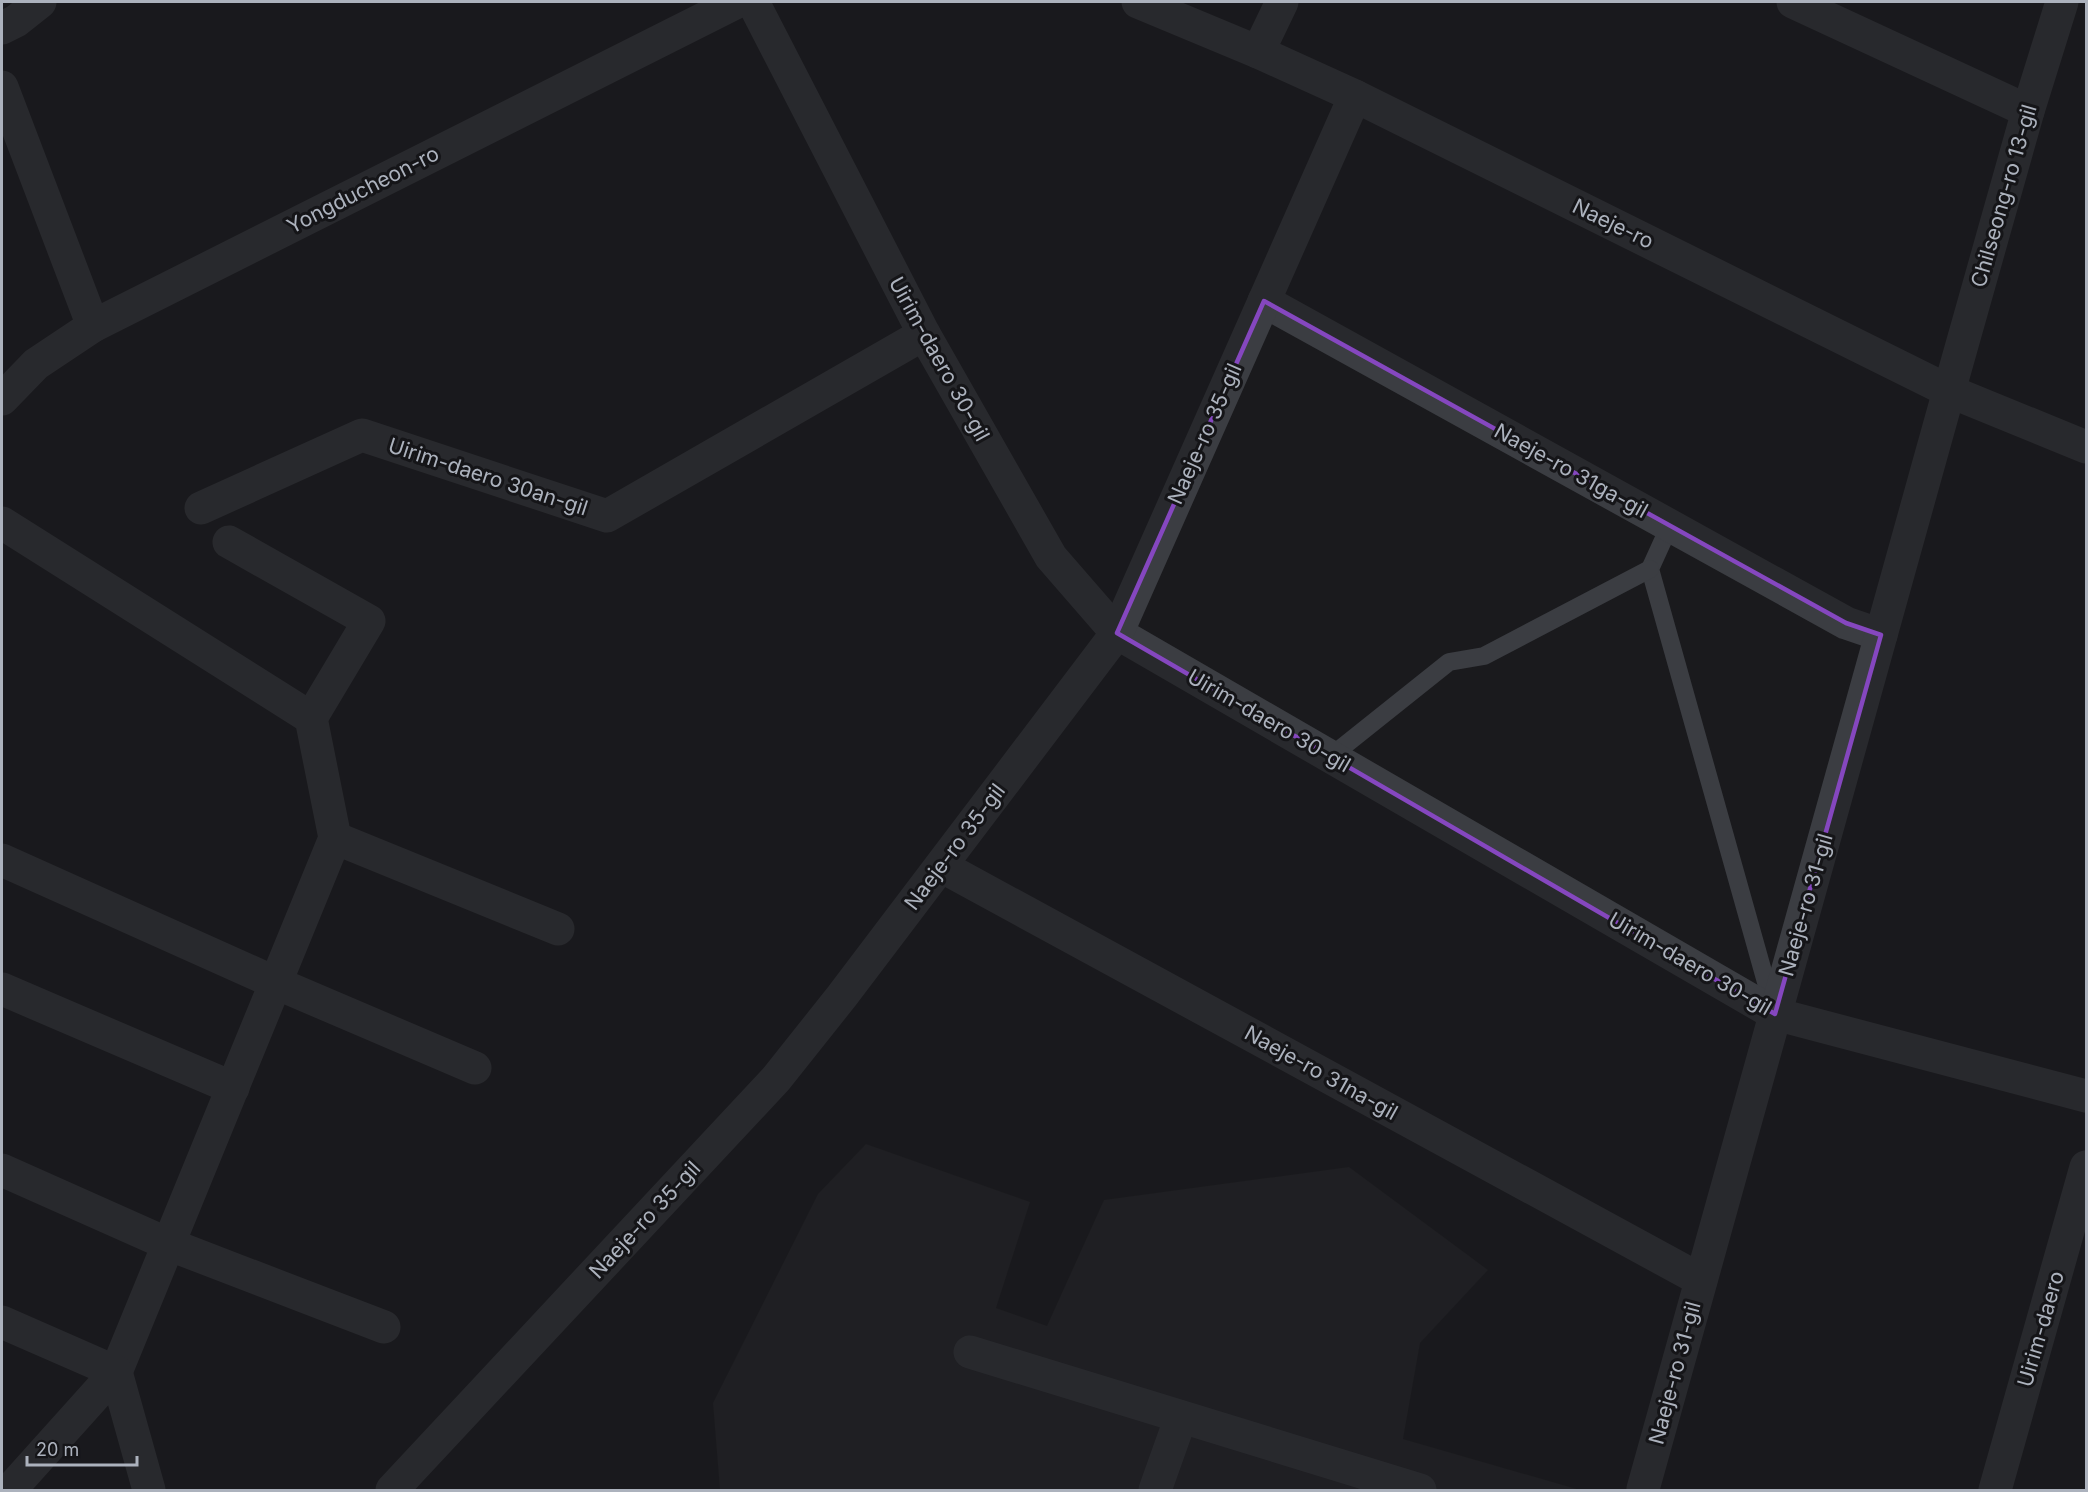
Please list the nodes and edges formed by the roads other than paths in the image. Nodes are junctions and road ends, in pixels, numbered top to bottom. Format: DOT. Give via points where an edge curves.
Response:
graph roads {
  1 [pos="40,2"];
  2 [pos="738,2"];
  3 [pos="753,2"];
  4 [pos="1138,2"];
  5 [pos="1282,2"];
  6 [pos="1793,2"];
  7 [pos="2062,2"];
  8 [pos="2,28"];
  9 [pos="1258,52"];
  10 [pos="2,87"];
  11 [pos="1355,96"];
  12 [pos="2028,111"];
  13 [pos="1264,301"];
  14 [pos="93,327"];
  15 [pos="924,334"];
  16 [pos="1949,391"];
  17 [pos="2,399"];
  18 [pos="2086,447"];
  19 [pos="201,508"];
  20 [pos="2,523"];
  21 [pos="1670,525"];
  22 [pos="229,542"];
  23 [pos="1650,569"];
  24 [pos="1117,633"];
  25 [pos="1881,635"];
  26 [pos="311,718"];
  27 [pos="1330,757"];
  28 [pos="335,838"];
  29 [pos="2,860"];
  30 [pos="941,866"];
  31 [pos="558,929"];
  32 [pos="276,983"];
  33 [pos="2,989"];
  34 [pos="1775,1014"];
  35 [pos="475,1068"];
  36 [pos="233,1088"];
  37 [pos="2086,1096"];
  38 [pos="2086,1167"];
  39 [pos="2,1170"];
  40 [pos="168,1244"];
  41 [pos="1701,1280"];
  42 [pos="2,1322"];
  43 [pos="384,1327"];
  44 [pos="970,1352"];
  45 [pos="116,1372"];
  46 [pos="1180,1417"];
  47 [pos="1407,1489"];
  48 [pos="1643,1489"];
  49 [pos="10,1491"];
  50 [pos="149,1491"];
  51 [pos="392,1491"];
  52 [pos="1155,1491"];
  53 [pos="1995,1491"];
  1 -- 8 [label="street"];
  2 -- 14 [label="street, Yongducheon-ro"];
  3 -- 15 [label="street, Uirim-daero 30-gil"];
  4 -- 9 [label="street, Naeje-ro"];
  5 -- 9 [label="street"];
  6 -- 12 [label="street"];
  7 -- 12 [label="street, Chilseong-ro 13-gil"];
  9 -- 11 [label="street, Naeje-ro"];
  10 -- 14 [label="street"];
  11 -- 13 [label="street, Naeje-ro 35-gil"];
  11 -- 16 [label="street, Naeje-ro"];
  12 -- 16 [label="street, Chilseong-ro 13-gil"];
  13 -- 21 [label="street, Naeje-ro 31ga-gil"];
  13 -- 24 [label="street, Naeje-ro 35-gil"];
  14 -- 17 [label="street, Yongducheon-ro" via="36,364"];
  15 -- 19 [label="street, Uirim-daero 30an-gil" via="607,516 362,435"];
  15 -- 24 [label="street, Uirim-daero 30-gil" via="1051,557"];
  16 -- 18 [label="street, Naeje-ro"];
  16 -- 25 [label="street, Naeje-ro 31-gil"];
  20 -- 26 [label="street"];
  21 -- 23 [label="lane"];
  21 -- 25 [label="street, Naeje-ro 31ga-gil" via="1846,623"];
  22 -- 26 [label="street" via="369,621"];
  23 -- 27 [label="lane" via="1485,656 1449,662"];
  23 -- 34 [label="lane"];
  24 -- 27 [label="street, Uirim-daero 30-gil"];
  24 -- 30 [label="street, Naeje-ro 35-gil"];
  25 -- 34 [label="street, Naeje-ro 31-gil"];
  26 -- 28 [label="street"];
  27 -- 34 [label="street, Uirim-daero 30-gil"];
  28 -- 31 [label="street"];
  28 -- 32 [label="street"];
  29 -- 32 [label="street"];
  30 -- 41 [label="street, Naeje-ro 31na-gil"];
  30 -- 51 [label="street, Naeje-ro 35-gil" via="776,1079"];
  32 -- 35 [label="street"];
  32 -- 36 [label="street"];
  33 -- 36 [label="street"];
  34 -- 37 [label="street, Uirim-daero 30-gil"];
  34 -- 41 [label="street, Naeje-ro 31-gil"];
  36 -- 40 [label="street"];
  38 -- 53 [label="street, Uirim-daero"];
  39 -- 40 [label="street"];
  40 -- 43 [label="street"];
  40 -- 45 [label="street"];
  41 -- 48 [label="street, Naeje-ro 31-gil"];
  42 -- 45 [label="street"];
  44 -- 46 [label="street"];
  45 -- 49 [label="street"];
  45 -- 50 [label="street"];
  46 -- 47 [label="street"];
  46 -- 52 [label="street"];
}
